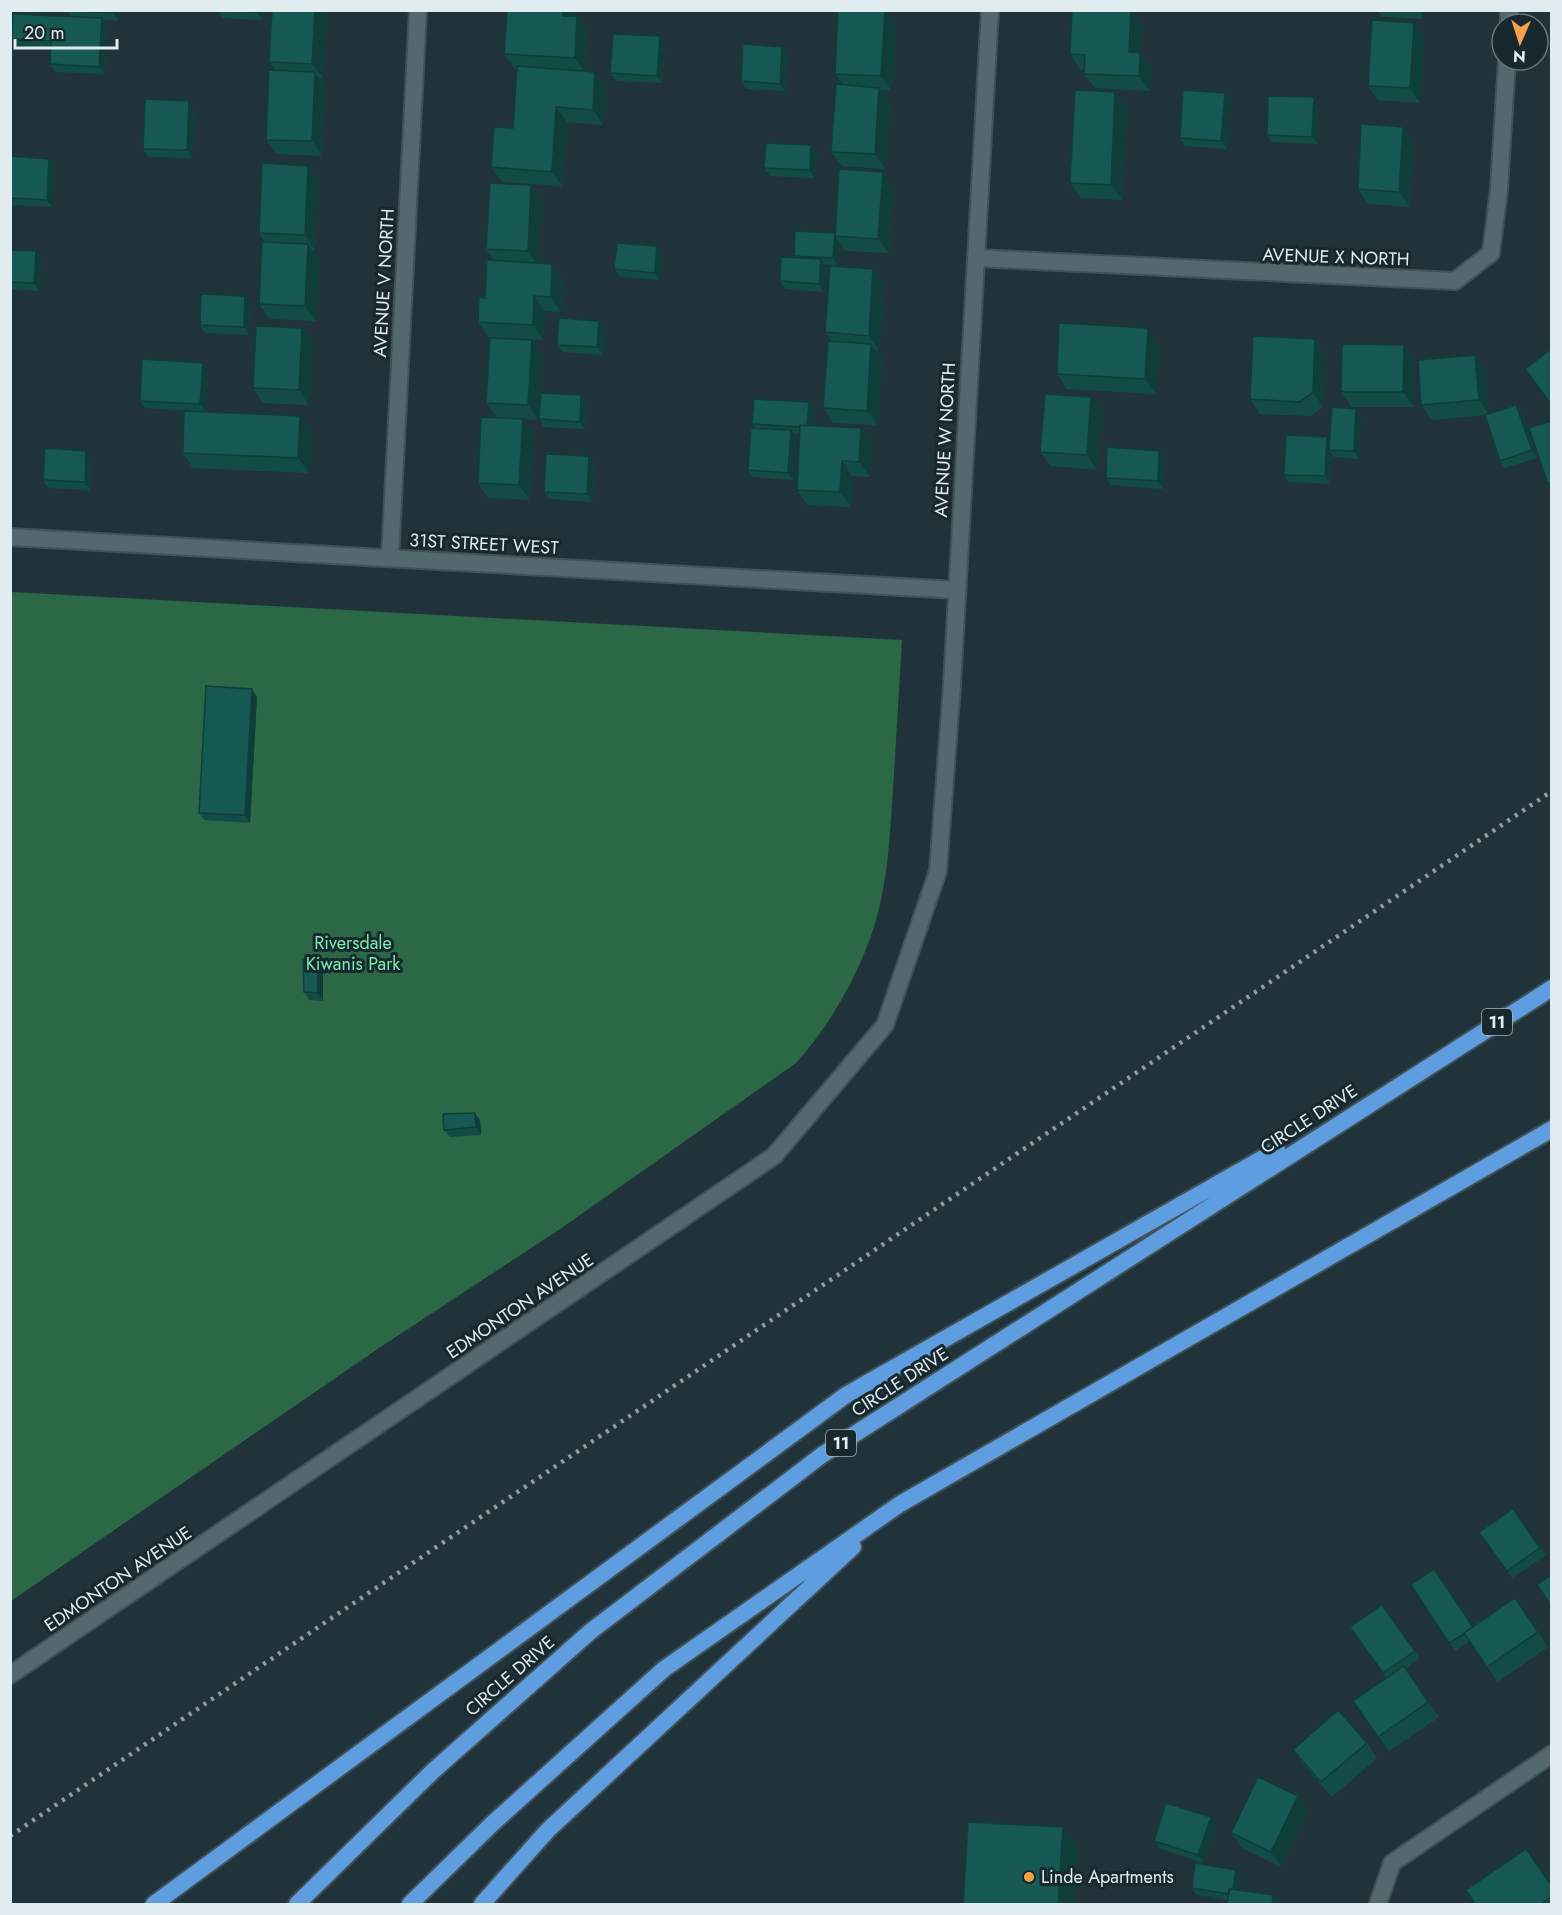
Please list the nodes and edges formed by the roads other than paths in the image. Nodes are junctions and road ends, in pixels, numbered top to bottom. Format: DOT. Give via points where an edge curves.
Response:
graph roads {
  1 [pos="418,10"];
  2 [pos="990,10"];
  3 [pos="1506,72"];
  4 [pos="976,258"];
  5 [pos="10,537"];
  6 [pos="390,558"];
  7 [pos="956,590"];
  8 [pos="938,871"];
  9 [pos="1551,988"];
  10 [pos="1442,1056"];
  11 [pos="1551,1129"];
  12 [pos="900,1504"];
  13 [pos="10,1675"];
  14 [pos="1551,1754"];
  15 [pos="154,1905"];
  16 [pos="297,1905"];
  17 [pos="410,1905"];
  18 [pos="482,1905"];
  19 [pos="1378,1905"];
  1 -- 6 [label="street, AVENUE V NORTH"];
  2 -- 4 [label="street, AVENUE W NORTH"];
  3 -- 4 [label="street, AVENUE X NORTH" via="1491,253 1455,281"];
  4 -- 7 [label="street, AVENUE W NORTH"];
  5 -- 6 [label="street, 31ST STREET WEST"];
  6 -- 7 [label="street, 31ST STREET WEST"];
  7 -- 8 [label="street, AVENUE W NORTH"];
  8 -- 13 [label="street, EDMONTON AVENUE" via="885,1025 774,1156"];
  9 -- 10 [label="highway, CIRCLE DRIVE / 11"];
  10 -- 15 [label="highway" via="846,1395"];
  10 -- 16 [label="highway, CIRCLE DRIVE / 11" via="822,1455 591,1631 433,1770"];
  11 -- 12 [label="highway"];
  12 -- 17 [label="highway" via="664,1669 493,1823"];
  12 -- 18 [label="highway" via="548,1830"];
  14 -- 19 [label="street" via="1392,1863"];
}
